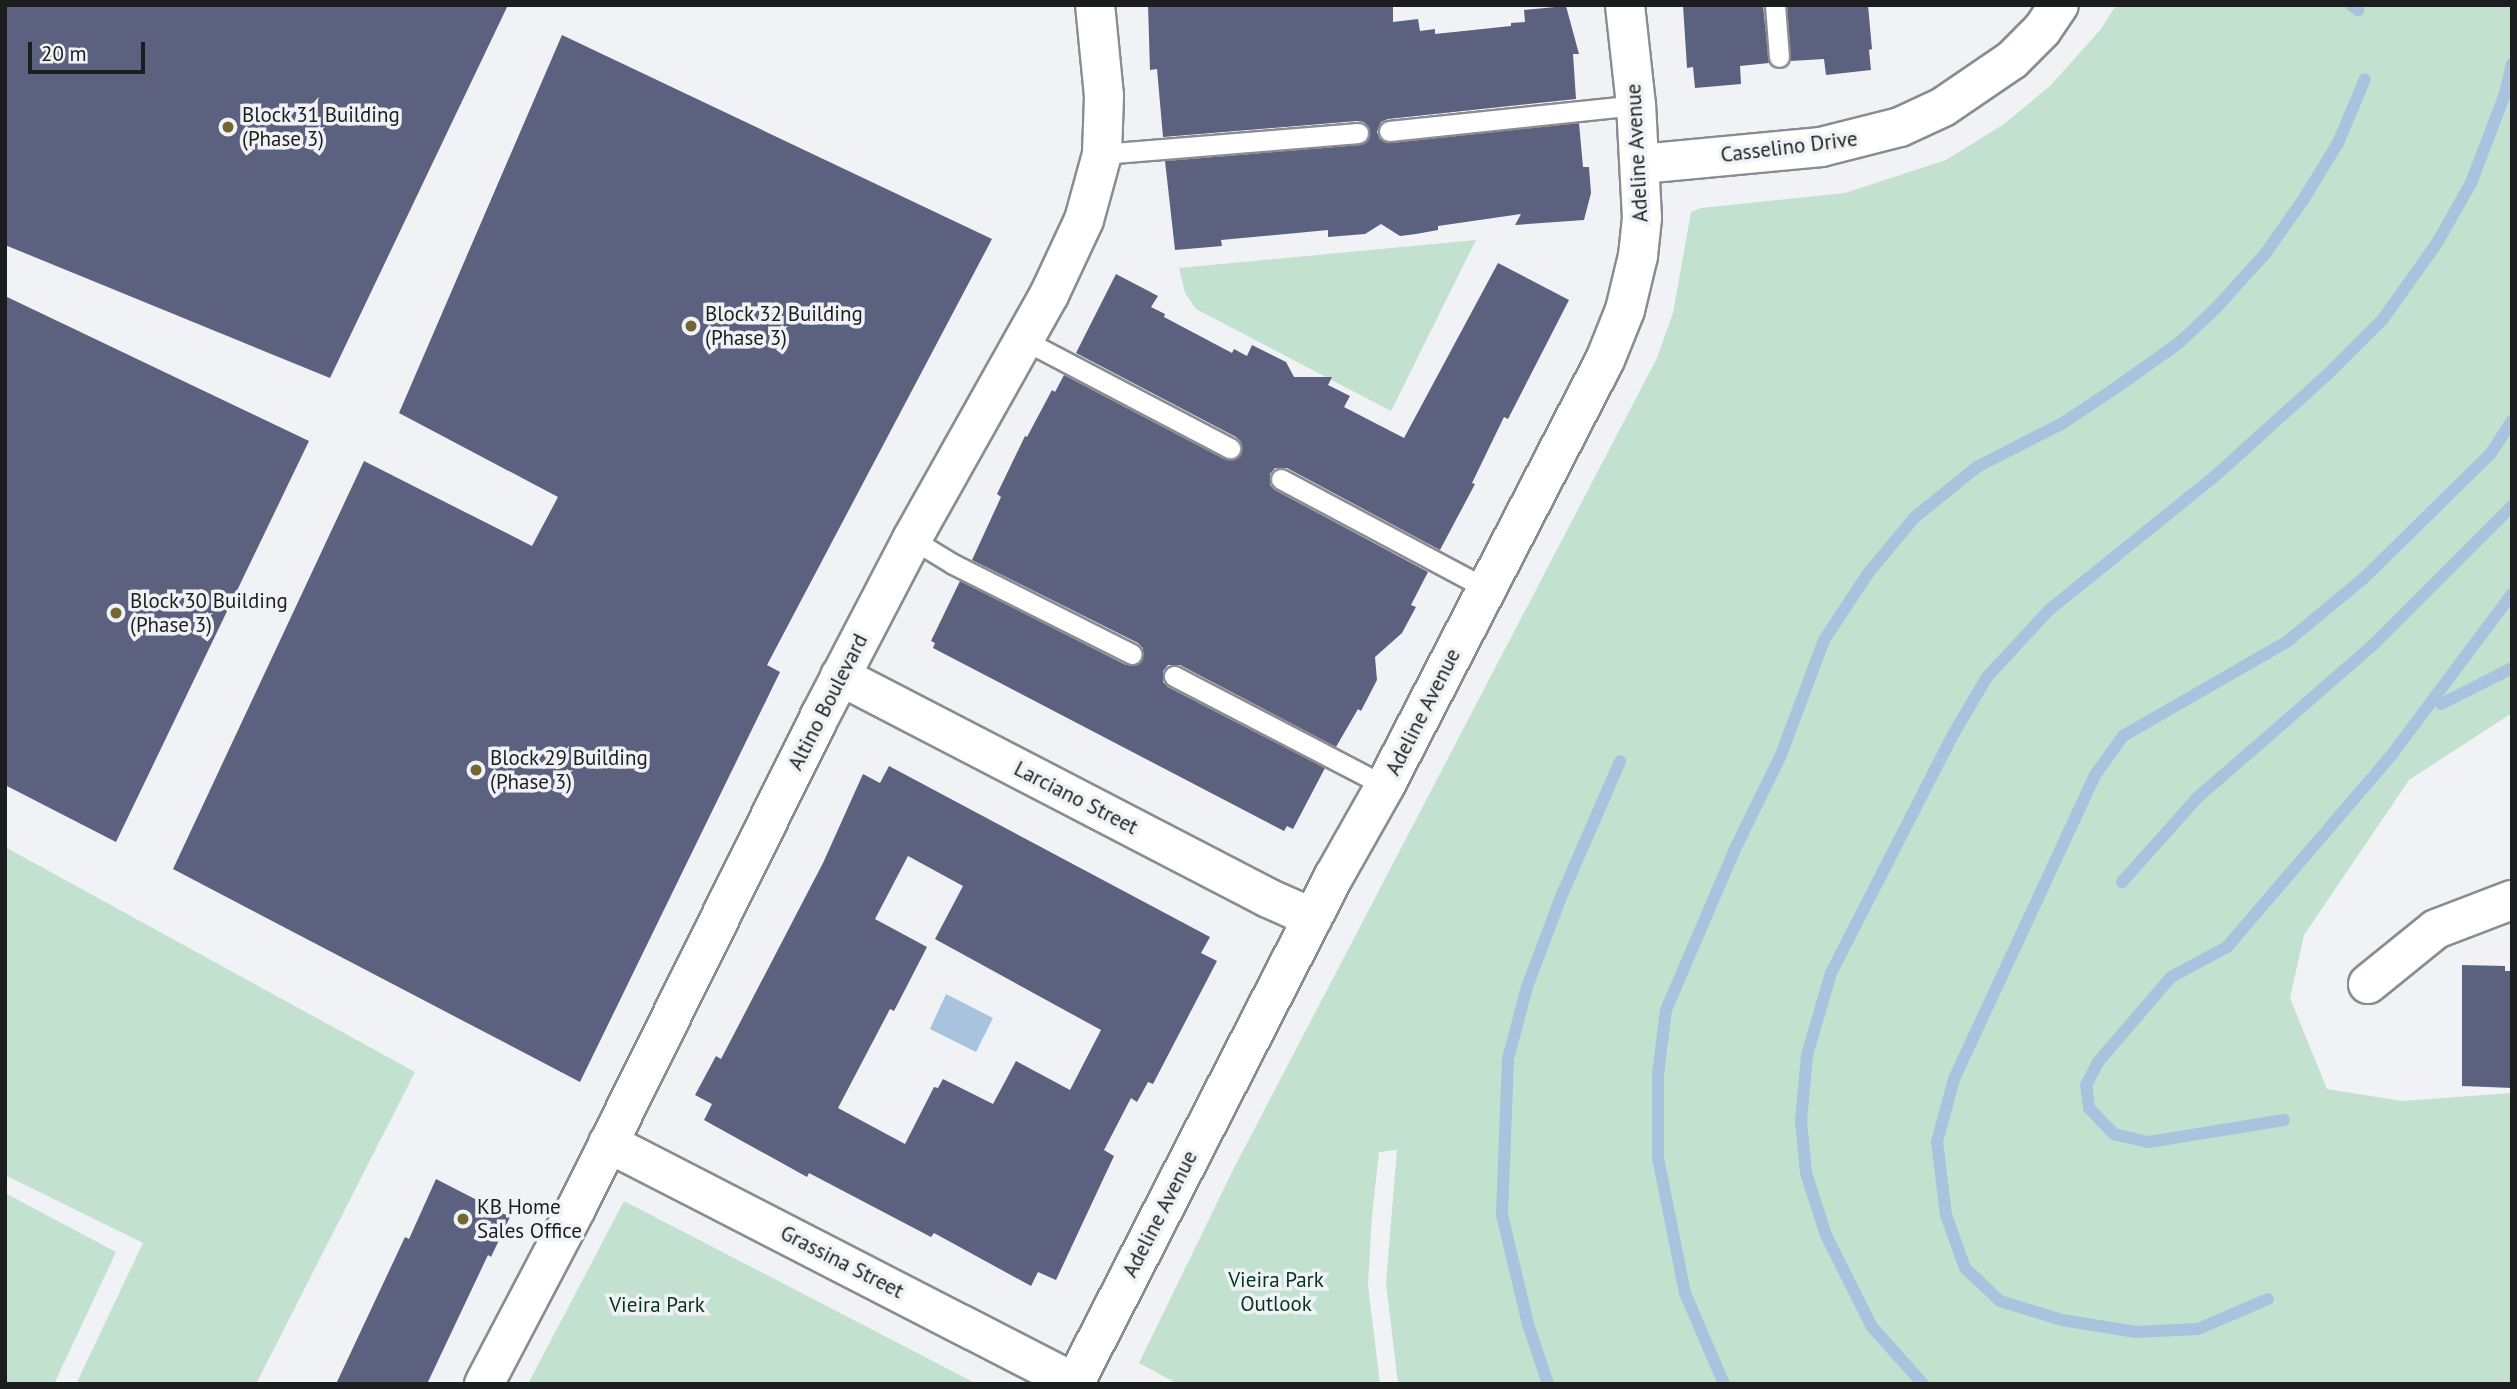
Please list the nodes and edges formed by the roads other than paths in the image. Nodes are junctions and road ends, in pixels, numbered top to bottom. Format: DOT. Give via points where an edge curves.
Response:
graph roads {
  1 [pos="1095,5"];
  2 [pos="1625,5"];
  3 [pos="1775,5"];
  4 [pos="2059,5"];
  5 [pos="1779,57"];
  6 [pos="1636,105"];
  7 [pos="1389,131"];
  8 [pos="1358,133"];
  9 [pos="1102,154"];
  10 [pos="1641,164"];
  11 [pos="1024,340"];
  12 [pos="1230,448"];
  13 [pos="1281,478"];
  14 [pos="912,539"];
  15 [pos="1487,589"];
  16 [pos="1132,654"];
  17 [pos="840,676"];
  18 [pos="1174,676"];
  19 [pos="1385,786"];
  20 [pos="2512,900"];
  21 [pos="1313,918"];
  22 [pos="2368,984"];
  23 [pos="608,1143"];
  24 [pos="1075,1383"];
  25 [pos="484,1384"];
  1 -- 9 [label="street, Altino Boulevard" via="1104,96"];
  2 -- 6 [label="street, Adeline Avenue"];
  3 -- 5 [label="lane"];
  4 -- 10 [label="street, Casselino Drive" via="2012,60 1943,107 1900,127 1821,147"];
  6 -- 7 [label="lane"];
  6 -- 10 [label="street, Adeline Avenue"];
  8 -- 9 [label="lane"];
  9 -- 11 [label="street, Altino Boulevard" via="1084,220"];
  10 -- 15 [label="street, Adeline Avenue" via="1640,243 1625,310 1605,360"];
  11 -- 12 [label="lane"];
  11 -- 14 [label="street, Altino Boulevard"];
  13 -- 15 [label="lane"];
  14 -- 16 [label="lane"];
  14 -- 17 [label="street, Altino Boulevard"];
  15 -- 19 [label="street, Adeline Avenue"];
  17 -- 21 [label="street, Larciano Street"];
  17 -- 23 [label="street, Altino Boulevard"];
  18 -- 19 [label="lane"];
  19 -- 21 [label="street, Adeline Avenue"];
  20 -- 22 [label="street" via="2436,929"];
  21 -- 24 [label="street, Adeline Avenue"];
  23 -- 24 [label="street, Grassina Street"];
  23 -- 25 [label="street, Altino Boulevard"];
}
